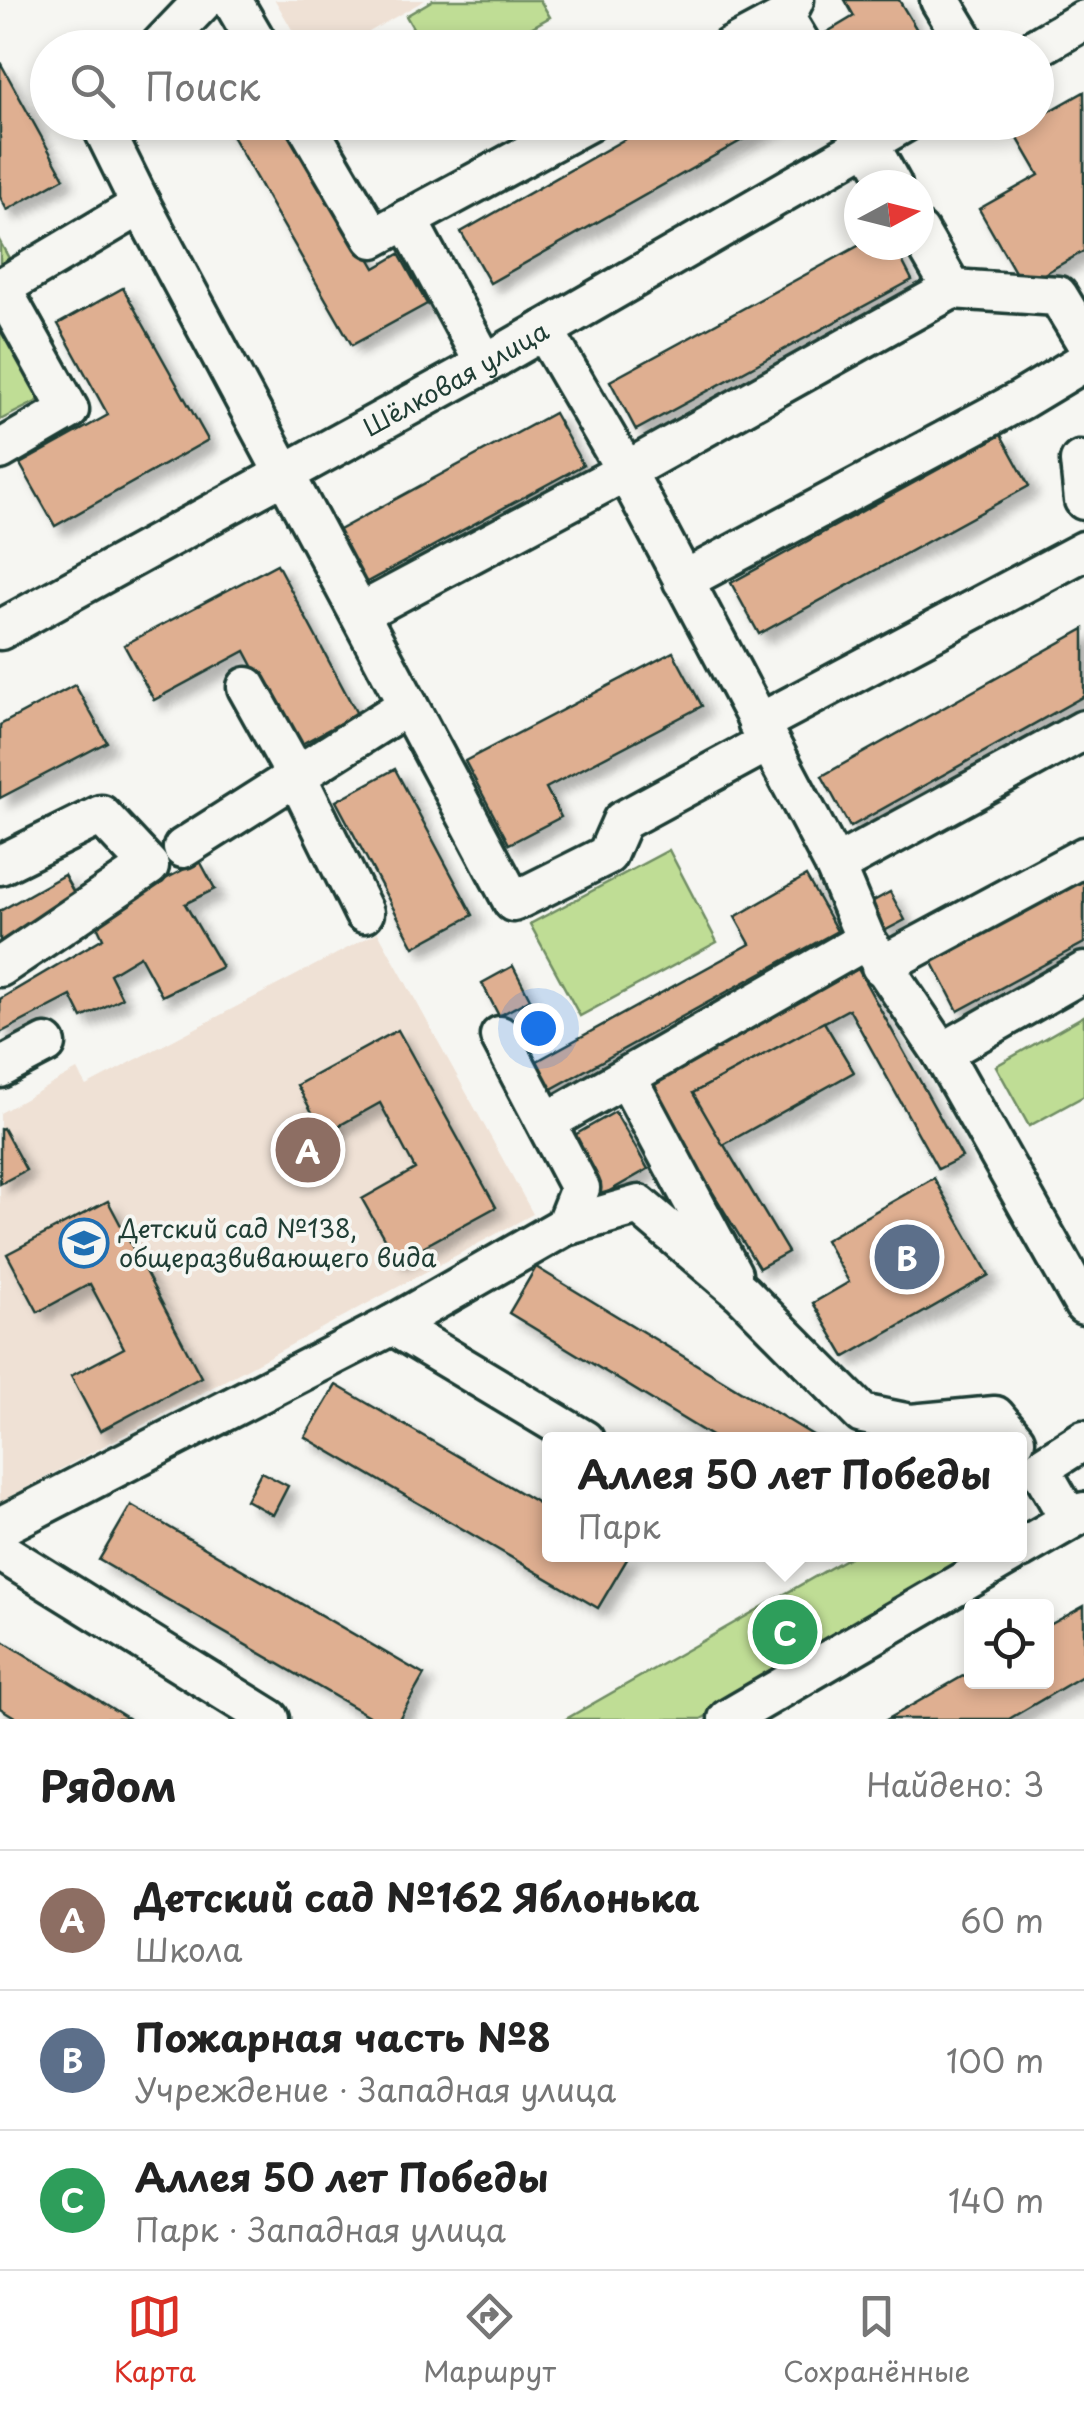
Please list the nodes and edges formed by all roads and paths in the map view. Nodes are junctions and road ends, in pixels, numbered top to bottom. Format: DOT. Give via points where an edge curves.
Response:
graph roads {
  1 [pos="204,0"];
  2 [pos="232,0"];
  3 [pos="940,0"];
  4 [pos="1084,20"];
  5 [pos="175,30"];
  6 [pos="250,30"];
  7 [pos="958,30"];
  8 [pos="1054,38"];
  9 [pos="109,140"];
  10 [pos="315,140"];
  11 [pos="555,140"];
  12 [pos="849,140"];
  13 [pos="864,140"];
  14 [pos="883,170"];
  15 [pos="141,205"];
  16 [pos="406,220"];
  17 [pos="934,258"];
  18 [pos="0,287"];
  19 [pos="952,289"];
  20 [pos="544,330"];
  21 [pos="1084,339"];
  22 [pos="1084,362"];
  23 [pos="485,364"];
  24 [pos="0,450"];
  25 [pos="1080,462"];
  26 [pos="626,472"];
  27 [pos="284,476"];
  28 [pos="1084,500"];
  29 [pos="1084,551"];
  30 [pos="683,581"];
  31 [pos="360,612"];
  32 [pos="0,630"];
  33 [pos="246,687"];
  34 [pos="408,705"];
  35 [pos="1084,730"];
  36 [pos="763,733"];
  37 [pos="296,777"];
  38 [pos="183,848"];
  39 [pos="1084,856"];
  40 [pos="0,865"];
  41 [pos="835,866"];
  42 [pos="364,913"];
  43 [pos="874,953"];
  44 [pos="0,967"];
  45 [pos="1084,972"];
  46 [pos="500,1036"];
  47 [pos="46,1044"];
  48 [pos="942,1053"];
  49 [pos="0,1068"];
  50 [pos="627,1078"];
  51 [pos="547,1122"];
  52 [pos="564,1226"];
  53 [pos="1073,1258"];
  54 [pos="742,1293"];
  55 [pos="1084,1305"];
  56 [pos="392,1325"];
  57 [pos="571,1432"];
  58 [pos="1006,1432"];
  59 [pos="1084,1440"];
  60 [pos="1027,1457"];
  61 [pos="1027,1461"];
  62 [pos="1077,1516"];
  63 [pos="0,1527"];
  64 [pos="1027,1545"];
  65 [pos="0,1551"];
  66 [pos="996,1562"];
  67 [pos="270,1719"];
  68 [pos="728,1719"];
  1 -- 5 [label="street"];
  2 -- 6 [label="street"];
  3 -- 7 [label="street"];
  4 -- 8 [label="street"];
  9 -- 15 [label="street"];
  10 -- 16 [label="street" via="373,238"];
  11 -- 16 [label="street"];
  12 -- 20 [label="street, Шёлковая улица"];
  13 -- 14 [label="street"];
  15 -- 18 [label="street"];
  15 -- 27 [label="street"];
  16 -- 23 [label="street"];
  17 -- 19 [label="street"];
  18 -- 24 [label="street" via="70,410"];
  19 -- 21 [label="street" via="1058,296"];
  19 -- 26 [label="street"];
  20 -- 23 [label="street, Шёлковая улица"];
  20 -- 26 [label="street"];
  22 -- 30 [label="street"];
  23 -- 27 [label="street, Шёлковая улица"];
  25 -- 28 [label="street"];
  26 -- 30 [label="street"];
  26 -- 31 [label="street"];
  27 -- 31 [label="street"];
  27 -- 32 [label="street, Шёлковая улица"];
  29 -- 36 [label="street"];
  30 -- 36 [label="street"];
  31 -- 34 [label="street"];
  33 -- 37 [label="street"];
  34 -- 36 [label="street" via="514,902 607,855 622,820"];
  34 -- 37 [label="street"];
  35 -- 41 [label="street"];
  36 -- 41 [label="street"];
  37 -- 38 [label="street"];
  37 -- 42 [label="street"];
  39 -- 43 [label="street"];
  40 -- 44 [label="street" via="101,815 150,866"];
  41 -- 43 [label="street"];
  43 -- 48 [label="street"];
  43 -- 50 [label="street"];
  45 -- 48 [label="street"];
  46 -- 51 [label="street"];
  47 -- 49 [label="street"];
  48 -- 53 [label="street"];
  50 -- 51 [label="street"];
  50 -- 54 [label="street"];
  51 -- 52 [label="street" via="580,1188"];
  52 -- 54 [label="street" via="640,1205"];
  52 -- 56 [label="street"];
  53 -- 55 [label="street"];
  54 -- 58 [label="street" via="862,1414 912,1424 995,1416"];
  56 -- 57 [label="street"];
  56 -- 63 [label="street"];
  59 -- 60 [label="street"];
  61 -- 62 [label="street"];
  62 -- 64 [label="street"];
  65 -- 67 [label="street"];
  66 -- 68 [label="street"];
}
